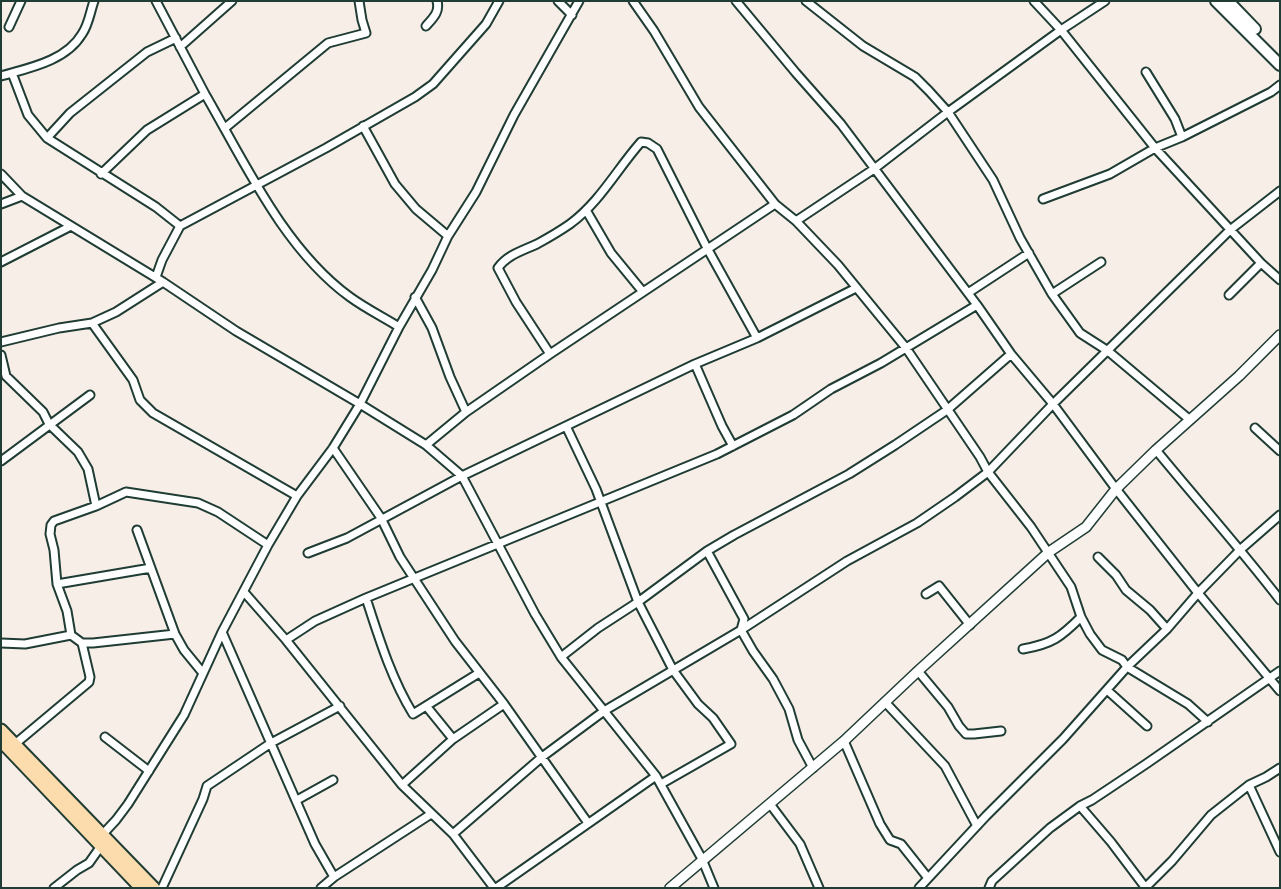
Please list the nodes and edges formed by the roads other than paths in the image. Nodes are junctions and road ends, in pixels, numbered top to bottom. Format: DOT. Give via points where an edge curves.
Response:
graph roads {
  1 [pos="21,1"];
  2 [pos="94,1"];
  3 [pos="156,1"];
  4 [pos="232,1"];
  5 [pos="359,1"];
  6 [pos="437,1"];
  7 [pos="499,1"];
  8 [pos="558,1"];
  9 [pos="579,1"];
  10 [pos="633,1"];
  11 [pos="736,1"];
  12 [pos="806,1"];
  13 [pos="1034,1"];
  14 [pos="1105,1"];
  15 [pos="1216,1"];
  16 [pos="1228,1"];
  17 [pos="572,15"];
  18 [pos="426,26"];
  19 [pos="8,27"];
  20 [pos="1061,30"];
  21 [pos="176,38"];
  22 [pos="180,47"];
  23 [pos="1280,55"];
  24 [pos="1280,64"];
  25 [pos="1146,72"];
  26 [pos="12,73"];
  27 [pos="1,76"];
  28 [pos="1280,84"];
  29 [pos="205,94"];
  30 [pos="948,112"];
  31 [pos="364,126"];
  32 [pos="225,128"];
  33 [pos="1182,137"];
  34 [pos="47,138"];
  35 [pos="1155,148"];
  36 [pos="874,170"];
  37 [pos="1,174"];
  38 [pos="101,174"];
  39 [pos="257,185"];
  40 [pos="1280,191"];
  41 [pos="22,196"];
  42 [pos="1043,199"];
  43 [pos="1,204"];
  44 [pos="775,204"];
  45 [pos="586,210"];
  46 [pos="796,221"];
  47 [pos="71,226"];
  48 [pos="180,226"];
  49 [pos="1230,230"];
  50 [pos="448,236"];
  51 [pos="707,248"];
  52 [pos="1029,254"];
  53 [pos="1,262"];
  54 [pos="1101,262"];
  55 [pos="1261,262"];
  56 [pos="156,277"];
  57 [pos="1280,280"];
  58 [pos="163,282"];
  59 [pos="856,288"];
  60 [pos="643,292"];
  61 [pos="968,293"];
  62 [pos="1052,294"];
  63 [pos="1229,295"];
  64 [pos="415,297"];
  65 [pos="977,305"];
  66 [pos="92,323"];
  67 [pos="399,326"];
  68 [pos="1280,335"];
  69 [pos="757,338"];
  70 [pos="1,342"];
  71 [pos="906,348"];
  72 [pos="1108,351"];
  73 [pos="550,354"];
  74 [pos="1011,354"];
  75 [pos="1,355"];
  76 [pos="695,364"];
  77 [pos="90,395"];
  78 [pos="360,404"];
  79 [pos="1053,404"];
  80 [pos="947,410"];
  81 [pos="466,412"];
  82 [pos="1190,420"];
  83 [pos="49,424"];
  84 [pos="566,426"];
  85 [pos="1255,428"];
  86 [pos="426,445"];
  87 [pos="733,446"];
  88 [pos="333,448"];
  89 [pos="1156,450"];
  90 [pos="1280,451"];
  91 [pos="1,461"];
  92 [pos="988,472"];
  93 [pos="462,476"];
  94 [pos="1116,489"];
  95 [pos="297,496"];
  96 [pos="602,503"];
  97 [pos="96,506"];
  98 [pos="1280,515"];
  99 [pos="381,518"];
  100 [pos="137,530"];
  101 [pos="498,543"];
  102 [pos="268,545"];
  103 [pos="1241,550"];
  104 [pos="707,551"];
  105 [pos="1049,552"];
  106 [pos="308,553"];
  107 [pos="1098,557"];
  108 [pos="151,568"];
  109 [pos="414,578"];
  110 [pos="57,584"];
  111 [pos="244,592"];
  112 [pos="1198,593"];
  113 [pos="926,594"];
  114 [pos="366,598"];
  115 [pos="1280,600"];
  116 [pos="638,602"];
  117 [pos="1081,617"];
  118 [pos="970,625"];
  119 [pos="1167,629"];
  120 [pos="741,630"];
  121 [pos="222,632"];
  122 [pos="175,634"];
  123 [pos="71,635"];
  124 [pos="286,640"];
  125 [pos="1,643"];
  126 [pos="82,643"];
  127 [pos="1023,649"];
  128 [pos="561,657"];
  129 [pos="1127,667"];
  130 [pos="673,670"];
  131 [pos="918,671"];
  132 [pos="1280,671"];
  133 [pos="202,672"];
  134 [pos="479,673"];
  135 [pos="1269,678"];
  136 [pos="1107,690"];
  137 [pos="1280,691"];
  138 [pos="885,702"];
  139 [pos="504,704"];
  140 [pos="340,706"];
  141 [pos="427,707"];
  142 [pos="604,711"];
  143 [pos="1208,722"];
  144 [pos="1147,726"];
  145 [pos="1,730"];
  146 [pos="1000,731"];
  147 [pos="105,737"];
  148 [pos="453,739"];
  149 [pos="1,741"];
  150 [pos="844,741"];
  151 [pos="271,743"];
  152 [pos="15,744"];
  153 [pos="542,757"];
  154 [pos="812,768"];
  155 [pos="1280,768"];
  156 [pos="149,771"];
  157 [pos="656,776"];
  158 [pos="333,780"];
  159 [pos="661,784"];
  160 [pos="402,785"];
  161 [pos="1248,786"];
  162 [pos="297,800"];
  163 [pos="770,804"];
  164 [pos="1080,806"];
  165 [pos="431,814"];
  166 [pos="588,823"];
  167 [pos="977,826"];
  168 [pos="453,834"];
  169 [pos="102,841"];
  170 [pos="1280,852"];
  171 [pos="702,859"];
  172 [pos="334,877"];
  173 [pos="928,878"];
  174 [pos="54,888"];
  175 [pos="141,888"];
  176 [pos="154,888"];
  177 [pos="162,888"];
  178 [pos="321,888"];
  179 [pos="495,888"];
  180 [pos="670,888"];
  181 [pos="714,888"];
  182 [pos="819,888"];
  183 [pos="919,888"];
  184 [pos="989,888"];
  185 [pos="1145,888"];
  1 -- 19 [label="street"];
  2 -- 26 [label="street" via="87,24 76,43 50,60"];
  3 -- 21 [label="street"];
  4 -- 22 [label="street"];
  5 -- 32 [label="street" via="366,32 328,43"];
  6 -- 18 [label="street" via="439,9"];
  7 -- 31 [label="street" via="486,24 433,84"];
  8 -- 17 [label="street"];
  9 -- 17 [label="street"];
  10 -- 44 [label="street" via="699,108"];
  11 -- 36 [label="street" via="841,124"];
  12 -- 30 [label="street" via="863,46 915,77"];
  13 -- 20 [label="street"];
  14 -- 20 [label="street"];
  15 -- 24 [label="main road"];
  16 -- 23 [label="main road"];
  17 -- 50 [label="street" via="514,115 476,192"];
  20 -- 30 [label="street"];
  20 -- 35 [label="street"];
  21 -- 22 [label="street"];
  21 -- 34 [label="street" via="147,52 70,113"];
  22 -- 29 [label="street"];
  25 -- 33 [label="street" via="1175,119"];
  26 -- 27 [label="street"];
  26 -- 34 [label="street" via="28,115"];
  28 -- 33 [label="street" via="1271,92"];
  29 -- 32 [label="street"];
  29 -- 38 [label="street" via="147,130"];
  30 -- 36 [label="street"];
  30 -- 52 [label="street" via="993,180"];
  31 -- 39 [label="street"];
  31 -- 50 [label="street" via="394,184 416,209"];
  32 -- 39 [label="street"];
  33 -- 35 [label="street"];
  34 -- 38 [label="street"];
  35 -- 42 [label="street" via="1110,174"];
  35 -- 49 [label="street"];
  36 -- 46 [label="street"];
  36 -- 61 [label="street"];
  37 -- 41 [label="street"];
  38 -- 48 [label="street" via="156,207"];
  39 -- 48 [label="street"];
  39 -- 67 [label="street" via="298,246 318,268 350,296"];
  40 -- 49 [label="street"];
  41 -- 43 [label="street"];
  41 -- 47 [label="street"];
  44 -- 46 [label="street"];
  44 -- 51 [label="street"];
  45 -- 51 [label="street" via="641,142 648,143 656,149"];
  45 -- 60 [label="street" via="612,253"];
  45 -- 73 [label="street" via="570,224 503,261 498,268"];
  46 -- 59 [label="street"];
  47 -- 53 [label="street"];
  47 -- 56 [label="street"];
  48 -- 56 [label="street"];
  49 -- 55 [label="street"];
  49 -- 72 [label="street"];
  50 -- 64 [label="street"];
  51 -- 60 [label="street"];
  51 -- 69 [label="street"];
  52 -- 61 [label="street"];
  52 -- 62 [label="street"];
  54 -- 62 [label="street"];
  55 -- 57 [label="street"];
  55 -- 63 [label="street"];
  56 -- 58 [label="street"];
  58 -- 66 [label="street"];
  58 -- 78 [label="street" via="236,331"];
  59 -- 69 [label="street"];
  59 -- 71 [label="street"];
  60 -- 73 [label="street"];
  61 -- 65 [label="street"];
  62 -- 72 [label="street" via="1080,333"];
  64 -- 67 [label="street"];
  64 -- 81 [label="street" via="432,328"];
  65 -- 71 [label="street"];
  65 -- 74 [label="street"];
  66 -- 70 [label="street"];
  66 -- 95 [label="street" via="133,380 140,400 153,413"];
  67 -- 78 [label="street"];
  68 -- 82 [label="street"];
  69 -- 76 [label="street"];
  71 -- 80 [label="street"];
  71 -- 87 [label="street"];
  72 -- 79 [label="street"];
  72 -- 82 [label="street"];
  73 -- 81 [label="street"];
  74 -- 79 [label="street"];
  74 -- 80 [label="street"];
  75 -- 83 [label="street" via="6,376 43,412"];
  76 -- 84 [label="street"];
  76 -- 87 [label="street"];
  77 -- 83 [label="street"];
  78 -- 86 [label="street"];
  78 -- 88 [label="street"];
  79 -- 92 [label="street"];
  79 -- 94 [label="street"];
  80 -- 92 [label="street"];
  80 -- 104 [label="street" via="849,474"];
  81 -- 86 [label="street"];
  82 -- 89 [label="street"];
  83 -- 91 [label="street"];
  83 -- 97 [label="street" via="78,452 88,469"];
  84 -- 93 [label="street"];
  84 -- 96 [label="street"];
  85 -- 90 [label="street"];
  86 -- 93 [label="street"];
  87 -- 96 [label="street"];
  88 -- 95 [label="street"];
  88 -- 99 [label="street"];
  89 -- 94 [label="street"];
  89 -- 103 [label="street"];
  92 -- 105 [label="street"];
  92 -- 120 [label="street" via="917,523 846,561"];
  93 -- 99 [label="street"];
  93 -- 101 [label="street"];
  94 -- 105 [label="street" via="1086,527"];
  94 -- 112 [label="street"];
  95 -- 102 [label="street"];
  96 -- 101 [label="street"];
  96 -- 116 [label="street"];
  97 -- 102 [label="street" via="126,492 198,503 218,512"];
  97 -- 110 [label="street" via="54,521 51,525"];
  98 -- 103 [label="street"];
  99 -- 106 [label="street" via="347,538"];
  99 -- 109 [label="street"];
  100 -- 108 [label="street"];
  101 -- 109 [label="street"];
  101 -- 128 [label="street"];
  102 -- 111 [label="street"];
  103 -- 112 [label="street"];
  103 -- 115 [label="street"];
  104 -- 116 [label="street"];
  104 -- 120 [label="street" via="744,620"];
  105 -- 117 [label="street" via="1071,587"];
  105 -- 118 [label="street"];
  107 -- 119 [label="street" via="1126,590"];
  108 -- 110 [label="street"];
  108 -- 122 [label="street"];
  109 -- 114 [label="street"];
  109 -- 134 [label="street"];
  110 -- 123 [label="street"];
  111 -- 121 [label="street"];
  111 -- 124 [label="street"];
  112 -- 119 [label="street"];
  112 -- 135 [label="street"];
  113 -- 118 [label="street" via="939,586"];
  114 -- 124 [label="street" via="315,621"];
  114 -- 141 [label="street" via="403,698 413,714"];
  116 -- 128 [label="street"];
  116 -- 130 [label="street"];
  117 -- 127 [label="street" via="1061,636"];
  117 -- 129 [label="street" via="1102,650 1122,660"];
  118 -- 131 [label="street"];
  119 -- 129 [label="street"];
  120 -- 130 [label="street"];
  120 -- 154 [label="street" via="789,709 798,740"];
  121 -- 133 [label="street"];
  121 -- 151 [label="street"];
  122 -- 126 [label="street"];
  122 -- 133 [label="street"];
  123 -- 125 [label="street" via="25,644"];
  123 -- 126 [label="street"];
  124 -- 140 [label="street"];
  126 -- 152 [label="street" via="89,682"];
  128 -- 142 [label="street"];
  129 -- 136 [label="street"];
  129 -- 143 [label="street" via="1188,704"];
  130 -- 142 [label="street"];
  130 -- 159 [label="street" via="731,744"];
  131 -- 138 [label="street"];
  131 -- 146 [label="street" via="966,734"];
  132 -- 135 [label="street"];
  133 -- 156 [label="street" via="184,715"];
  134 -- 139 [label="street"];
  134 -- 141 [label="street"];
  135 -- 137 [label="street"];
  135 -- 143 [label="street"];
  136 -- 144 [label="street"];
  136 -- 167 [label="street"];
  138 -- 150 [label="street"];
  138 -- 167 [label="street" via="945,766"];
  139 -- 148 [label="street"];
  139 -- 153 [label="street"];
  140 -- 151 [label="street"];
  140 -- 160 [label="street"];
  141 -- 148 [label="street"];
  142 -- 153 [label="street"];
  142 -- 157 [label="street"];
  143 -- 164 [label="street"];
  145 -- 152 [label="highway"];
  147 -- 156 [label="street"];
  148 -- 160 [label="street"];
  149 -- 169 [label="highway"];
  150 -- 154 [label="street"];
  150 -- 173 [label="street" via="880,824 890,840 901,844"];
  151 -- 162 [label="street"];
  151 -- 177 [label="street" via="207,786"];
  152 -- 169 [label="highway"];
  153 -- 166 [label="street"];
  153 -- 168 [label="street"];
  154 -- 163 [label="street"];
  155 -- 161 [label="street"];
  156 -- 169 [label="street"];
  157 -- 159 [label="street"];
  157 -- 166 [label="street"];
  158 -- 162 [label="street"];
  159 -- 171 [label="street"];
  160 -- 165 [label="street"];
  161 -- 170 [label="street"];
  161 -- 185 [label="street" via="1211,815"];
  162 -- 172 [label="street" via="315,844"];
  163 -- 171 [label="street"];
  163 -- 182 [label="street" via="800,844"];
  164 -- 184 [label="street" via="1026,850 992,881"];
  164 -- 185 [label="street"];
  165 -- 168 [label="street"];
  165 -- 172 [label="street"];
  166 -- 179 [label="street"];
  167 -- 173 [label="street"];
  168 -- 179 [label="street"];
  169 -- 174 [label="street" via="89,863"];
  169 -- 175 [label="highway"];
  169 -- 176 [label="highway"];
  171 -- 180 [label="street"];
  171 -- 181 [label="street"];
  172 -- 178 [label="street"];
  173 -- 183 [label="street"];
}
